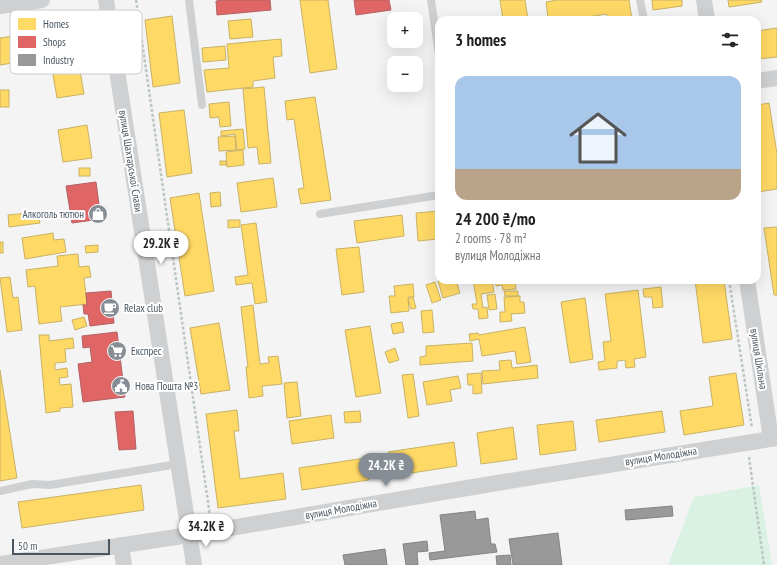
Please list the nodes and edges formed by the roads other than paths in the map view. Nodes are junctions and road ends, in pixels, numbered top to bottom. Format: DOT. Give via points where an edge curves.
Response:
graph roads {
  1 [pos="42,0"];
  2 [pos="106,0"];
  3 [pos="189,0"];
  4 [pos="431,0"];
  5 [pos="640,0"];
  6 [pos="704,0"];
  7 [pos="0,6"];
  8 [pos="108,10"];
  9 [pos="643,16"];
  10 [pos="706,16"];
  11 [pos="435,28"];
  12 [pos="117,74"];
  13 [pos="777,78"];
  14 [pos="761,80"];
  15 [pos="202,106"];
  16 [pos="435,196"];
  17 [pos="320,214"];
  18 [pos="748,284"];
  19 [pos="772,435"];
  20 [pos="178,464"];
  21 [pos="0,491"];
  22 [pos="189,535"];
  23 [pos="121,545"];
  24 [pos="0,564"];
  25 [pos="124,565"];
  26 [pos="194,565"];
  1 -- 7 [label="street"];
  2 -- 8 [label="street, вулиця Шахтарської Слави"];
  3 -- 15 [label="lane"];
  4 -- 11 [label="lane"];
  5 -- 9 [label="lane"];
  6 -- 10 [label="street"];
  12 -- 20 [label="street, вулиця Шахтарської Слави"];
  13 -- 14 [label="street"];
  16 -- 17 [label="lane"];
  18 -- 19 [label="street, вулиця Шкільна"];
  19 -- 22 [label="street, вулиця Молодіжна" via="747,443"];
  20 -- 21 [label="lane" via="50,485 32,484"];
  20 -- 22 [label="street, вулиця Шахтарської Слави"];
  22 -- 23 [label="street, вулиця Молодіжна"];
  22 -- 26 [label="street, вулиця Шахтарської Слави"];
  23 -- 24 [label="street, вулиця Молодіжна"];
  23 -- 25 [label="street"];
}
